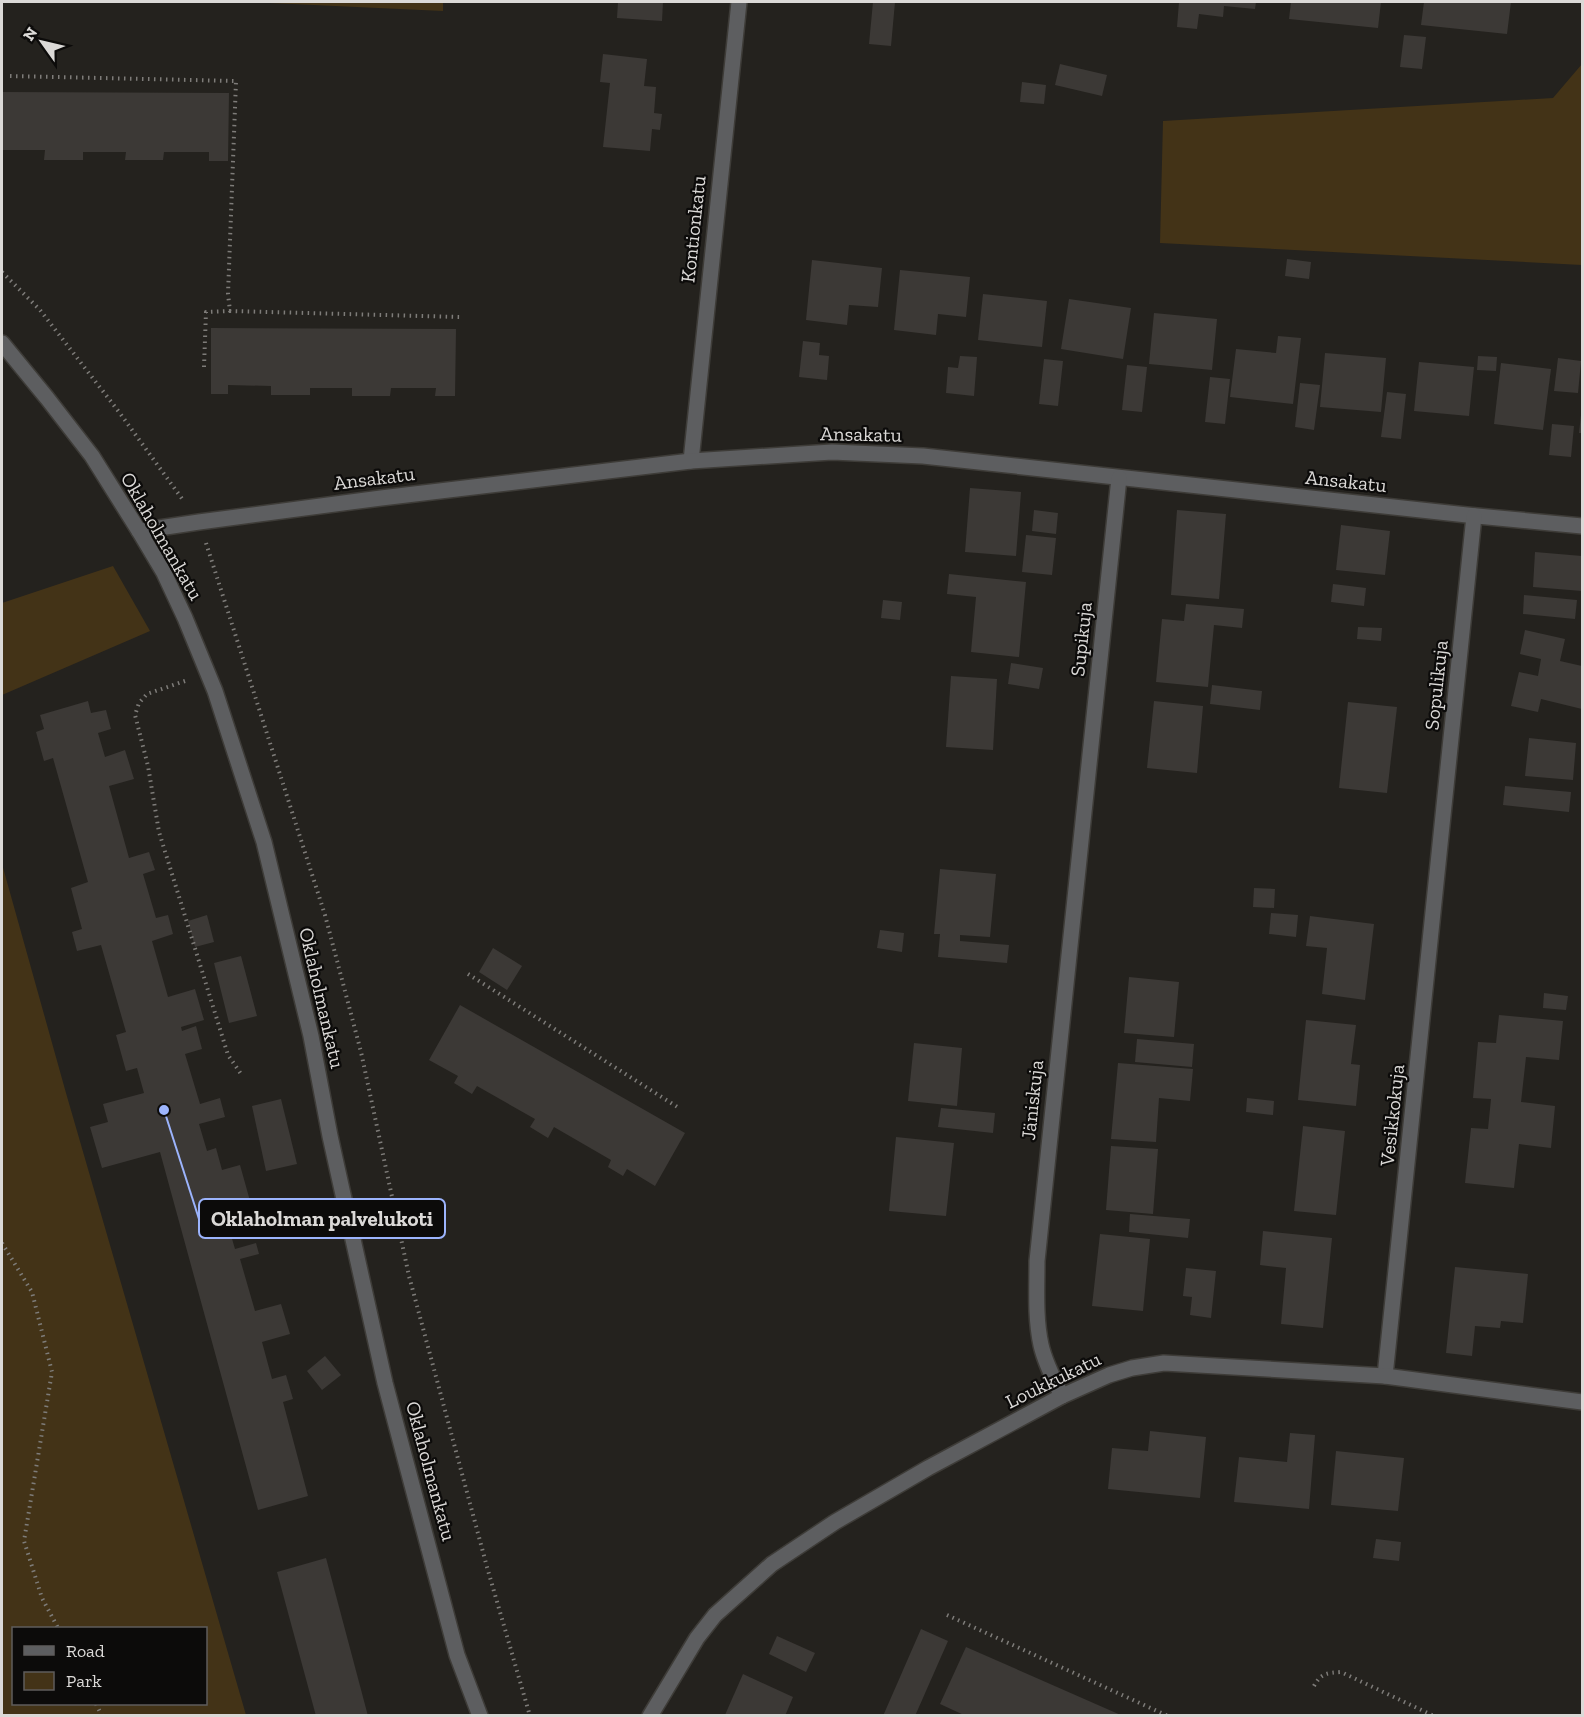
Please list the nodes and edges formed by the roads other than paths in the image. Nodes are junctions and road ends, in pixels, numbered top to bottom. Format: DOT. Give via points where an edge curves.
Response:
graph roads {
  1 [pos="739,2"];
  2 [pos="2,343"];
  3 [pos="691,461"];
  4 [pos="1119,478"];
  5 [pos="1474,516"];
  6 [pos="1582,526"];
  7 [pos="139,531"];
  8 [pos="1085,805"];
  9 [pos="1440,859"];
  10 [pos="1385,1376"];
  11 [pos="1062,1396"];
  12 [pos="1582,1402"];
  13 [pos="480,1716"];
  14 [pos="650,1716"];
  1 -- 3 [label="street, Kontionkatu"];
  2 -- 7 [label="street, Oklaholmankatu" via="92,456"];
  3 -- 4 [label="street, Ansakatu" via="832,452 923,456"];
  3 -- 7 [label="street, Ansakatu"];
  4 -- 5 [label="street, Ansakatu"];
  4 -- 8 [label="street, Supikuja"];
  5 -- 6 [label="street, Ansakatu"];
  5 -- 9 [label="street, Sopulikuja"];
  7 -- 13 [label="street, Oklaholmankatu" via="164,573 208,673 264,842 311,1036 386,1383 457,1655"];
  8 -- 11 [label="street, Jäniskuja" via="1037,1261 1041,1345"];
  9 -- 10 [label="street, Vesikkokuja"];
  10 -- 11 [label="street, Loukkukatu" via="1164,1363 1109,1375"];
  10 -- 12 [label="street, Loukkukatu"];
  11 -- 14 [label="street, Loukkukatu" via="853,1511 772,1564 715,1615"];
}
